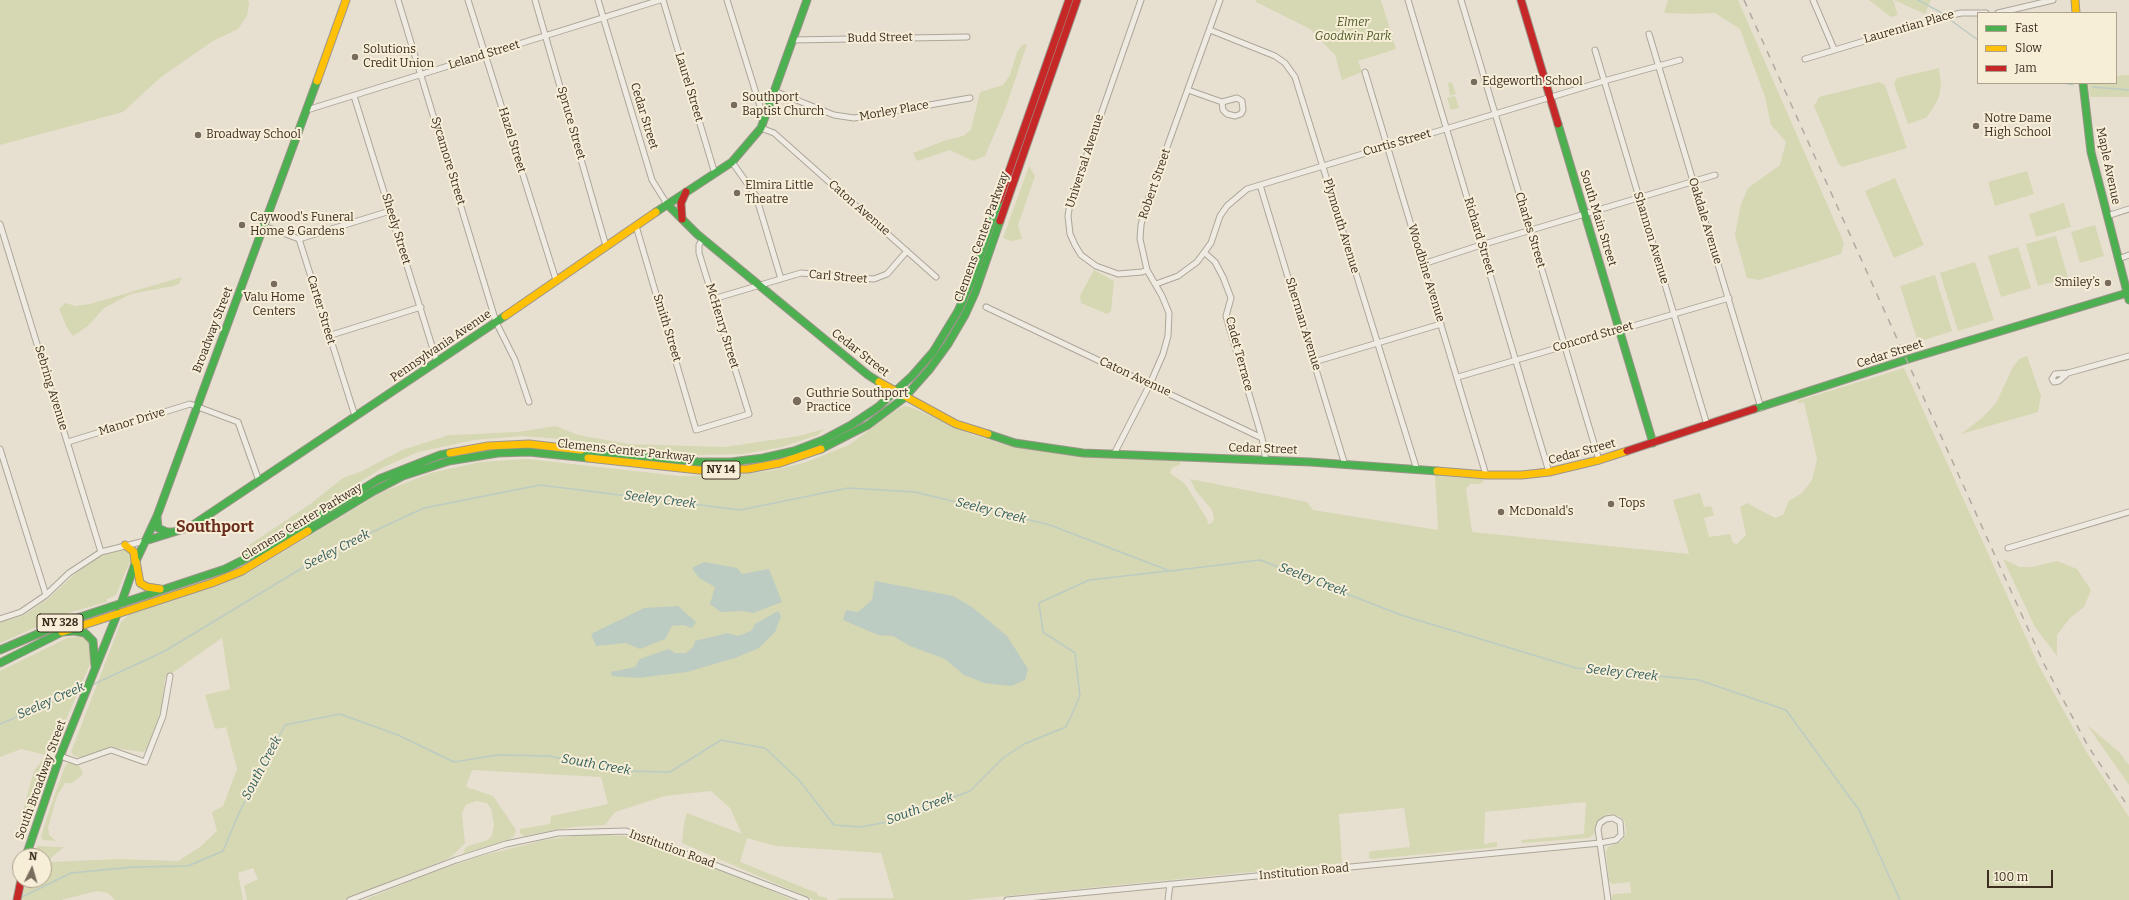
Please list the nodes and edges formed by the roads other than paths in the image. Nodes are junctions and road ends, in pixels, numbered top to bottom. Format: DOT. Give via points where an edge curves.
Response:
graph roads {
  1 [pos="346,0"];
  2 [pos="398,0"];
  3 [pos="468,0"];
  4 [pos="534,0"];
  5 [pos="598,0"];
  6 [pos="662,0"];
  7 [pos="727,0"];
  8 [pos="807,0"];
  9 [pos="1069,0"];
  10 [pos="1077,0"];
  11 [pos="1141,0"];
  12 [pos="1220,0"];
  13 [pos="1408,0"];
  14 [pos="1461,0"];
  15 [pos="1520,0"];
  16 [pos="1813,0"];
  17 [pos="2053,0"];
  18 [pos="2075,0"];
  19 [pos="2002,12"];
  20 [pos="2076,12"];
  21 [pos="1977,13"];
  22 [pos="603,18"];
  23 [pos="1210,30"];
  24 [pos="1649,34"];
  25 [pos="545,36"];
  26 [pos="967,37"];
  27 [pos="792,40"];
  28 [pos="1834,49"];
  29 [pos="1595,50"];
  30 [pos="485,54"];
  31 [pos="1805,59"];
  32 [pos="1680,60"];
  33 [pos="1658,66"];
  34 [pos="1365,72"];
  35 [pos="422,74"];
  36 [pos="1604,81"];
  37 [pos="2083,84"];
  38 [pos="1188,90"];
  39 [pos="774,91"];
  40 [pos="354,96"];
  41 [pos="1550,97"];
  42 [pos="970,98"];
  43 [pos="1222,102"];
  44 [pos="307,110"];
  45 [pos="1496,113"];
  46 [pos="764,119"];
  47 [pos="760,128"];
  48 [pos="1446,129"];
  49 [pos="1387,146"];
  50 [pos="732,162"];
  51 [pos="1323,165"];
  52 [pos="715,174"];
  53 [pos="1715,175"];
  54 [pos="1693,181"];
  55 [pos="1260,184"];
  56 [pos="686,192"];
  57 [pos="1639,197"];
  58 [pos="667,204"];
  59 [pos="2129,209"];
  60 [pos="390,211"];
  61 [pos="1584,213"];
  62 [pos="2107,216"];
  63 [pos="682,219"];
  64 [pos="0,224"];
  65 [pos="264,226"];
  66 [pos="636,226"];
  67 [pos="1530,230"];
  68 [pos="703,238"];
  69 [pos="300,239"];
  70 [pos="1481,244"];
  71 [pos="606,246"];
  72 [pos="907,251"];
  73 [pos="1205,253"];
  74 [pos="2129,255"];
  75 [pos="2118,259"];
  76 [pos="1423,264"];
  77 [pos="1147,270"];
  78 [pos="936,278"];
  79 [pos="781,279"];
  80 [pos="556,280"];
  81 [pos="1156,284"];
  82 [pos="759,286"];
  83 [pos="2128,296"];
  84 [pos="1729,298"];
  85 [pos="713,299"];
  86 [pos="421,307"];
  87 [pos="986,307"];
  88 [pos="1674,314"];
  89 [pos="496,322"];
  90 [pos="1442,324"];
  91 [pos="1620,330"];
  92 [pos="328,336"];
  93 [pos="1377,342"];
  94 [pos="1565,345"];
  95 [pos="2129,356"];
  96 [pos="1516,360"];
  97 [pos="437,362"];
  98 [pos="1314,362"];
  99 [pos="2068,373"];
  100 [pos="1458,377"];
  101 [pos="1150,384"];
  102 [pos="899,395"];
  103 [pos="529,402"];
  104 [pos="196,406"];
  105 [pos="1761,408"];
  106 [pos="749,414"];
  107 [pos="355,416"];
  108 [pos="1707,425"];
  109 [pos="1262,438"];
  110 [pos="68,442"];
  111 [pos="1653,443"];
  112 [pos="0,449"];
  113 [pos="1114,454"];
  114 [pos="1599,460"];
  115 [pos="1266,461"];
  116 [pos="1345,465"];
  117 [pos="1417,470"];
  118 [pos="1549,472"];
  119 [pos="1486,475"];
  120 [pos="259,481"];
  121 [pos="2129,512"];
  122 [pos="157,516"];
  123 [pos="177,532"];
  124 [pos="145,541"];
  125 [pos="125,545"];
  126 [pos="2008,548"];
  127 [pos="101,552"];
  128 [pos="135,564"];
  129 [pos="164,589"];
  130 [pos="46,595"];
  131 [pos="122,601"];
  132 [pos="118,612"];
  133 [pos="0,619"];
  134 [pos="62,632"];
  135 [pos="0,649"];
  136 [pos="0,663"];
  137 [pos="95,666"];
  138 [pos="170,676"];
  139 [pos="60,756"];
  140 [pos="1600,843"];
  141 [pos="28,848"];
  142 [pos="1170,884"];
  143 [pos="19,888"];
  144 [pos="17,900"];
  145 [pos="350,900"];
  146 [pos="806,900"];
  147 [pos="1007,900"];
  148 [pos="1168,900"];
  149 [pos="1608,900"];
  1 -- 44 [label="main road, Broadway Street"];
  2 -- 35 [label="street, Sycamore Street"];
  3 -- 30 [label="street, Hazel Street"];
  4 -- 25 [label="street, Spruce Street"];
  5 -- 22 [label="street, Cedar Street"];
  6 -- 22 [label="street, Leland Street"];
  6 -- 52 [label="street, Laurel Street"];
  7 -- 46 [label="street"];
  8 -- 27 [label="main road, Pennsylvania Avenue"];
  9 -- 102 [label="main road, Clemens Center Parkway / NY 14" via="965,297 933,352"];
  10 -- 102 [label="main road, Clemens Center Parkway / NY 14" via="975,293 945,348"];
  11 -- 77 [label="street, Universal Avenue" via="1068,216 1070,234 1075,245 1082,255 1096,266 1118,274"];
  12 -- 23 [label="street, Robert Street"];
  13 -- 48 [label="street, Richard Street"];
  14 -- 45 [label="street, Charles Street"];
  15 -- 41 [label="main road, South Main Street"];
  16 -- 28 [label="street"];
  17 -- 19 [label="street"];
  18 -- 20 [label="main road"];
  21 -- 28 [label="street, Laurentian Place" via="1960,12"];
  22 -- 25 [label="street, Leland Street"];
  22 -- 58 [label="street, Cedar Street" via="652,180"];
  23 -- 38 [label="street, Robert Street"];
  23 -- 51 [label="street, Plymouth Avenue" via="1275,56 1288,68 1300,89"];
  24 -- 33 [label="street, Oakdale Avenue"];
  25 -- 30 [label="street, Leland Street"];
  25 -- 71 [label="street, Spruce Street"];
  26 -- 27 [label="street, Budd Street"];
  27 -- 39 [label="main road, Pennsylvania Avenue"];
  28 -- 31 [label="street, Laurentian Place"];
  29 -- 36 [label="street, Shannon Avenue"];
  30 -- 35 [label="street, Leland Street"];
  30 -- 80 [label="street, Hazel Street"];
  32 -- 33 [label="street, Curtis Street"];
  33 -- 36 [label="street, Curtis Street"];
  33 -- 54 [label="street, Oakdale Avenue"];
  34 -- 49 [label="street, Woodbine Avenue"];
  35 -- 40 [label="street, Leland Street"];
  35 -- 89 [label="street, Sycamore Street"];
  36 -- 41 [label="street, Curtis Street"];
  36 -- 57 [label="street, Shannon Avenue"];
  37 -- 62 [label="main road, Maple Avenue" via="2091,152"];
  38 -- 43 [label="street"];
  38 -- 77 [label="street, Robert Street" via="1141,225 1140,239"];
  39 -- 42 [label="street, Morley Place" via="834,115 854,118"];
  39 -- 46 [label="main road, Pennsylvania Avenue"];
  40 -- 44 [label="street, Leland Street"];
  40 -- 60 [label="street, Sheely Street"];
  41 -- 45 [label="street, Curtis Street"];
  41 -- 61 [label="main road, South Main Street"];
  43 -- 43 [label="street" via="1237,98 1242,101 1243,110 1235,116 1227,114 1223,110"];
  44 -- 65 [label="main road, Broadway Street"];
  45 -- 48 [label="street, Curtis Street"];
  45 -- 67 [label="street, Charles Street"];
  46 -- 47 [label="main road, Pennsylvania Avenue"];
  47 -- 50 [label="main road, Pennsylvania Avenue"];
  47 -- 72 [label="street, Caton Avenue" via="774,133"];
  48 -- 49 [label="street, Curtis Street"];
  48 -- 70 [label="street, Richard Street"];
  49 -- 51 [label="street, Curtis Street"];
  49 -- 76 [label="street, Woodbine Avenue"];
  50 -- 52 [label="main road, Pennsylvania Avenue"];
  50 -- 79 [label="street" via="756,196"];
  51 -- 55 [label="street, Curtis Street"];
  51 -- 93 [label="street, Plymouth Avenue"];
  52 -- 56 [label="main road, Pennsylvania Avenue"];
  53 -- 54 [label="street"];
  54 -- 57 [label="street"];
  54 -- 84 [label="street, Oakdale Avenue"];
  55 -- 73 [label="street, Curtis Street" via="1247,189 1227,206 1220,216"];
  55 -- 98 [label="street, Sherman Avenue"];
  56 -- 58 [label="main road, Pennsylvania Avenue"];
  56 -- 63 [label="main road" via="681,203"];
  57 -- 61 [label="street"];
  57 -- 88 [label="street, Shannon Avenue"];
  58 -- 63 [label="main road, Cedar Street"];
  58 -- 66 [label="main road, Pennsylvania Avenue"];
  59 -- 62 [label="street"];
  60 -- 69 [label="street"];
  60 -- 86 [label="street, Sheely Street"];
  61 -- 67 [label="street"];
  61 -- 91 [label="main road, South Main Street"];
  62 -- 75 [label="main road, Maple Avenue"];
  63 -- 68 [label="main road, Cedar Street"];
  64 -- 110 [label="street, Sebring Avenue"];
  65 -- 69 [label="street"];
  65 -- 104 [label="main road, Broadway Street"];
  66 -- 71 [label="main road, Pennsylvania Avenue"];
  66 -- 106 [label="street, Smith Street" via="696,430"];
  67 -- 70 [label="street"];
  67 -- 94 [label="street, Charles Street"];
  68 -- 82 [label="main road, Cedar Street"];
  68 -- 85 [label="street, McHenry Street" via="699,245 699,253"];
  69 -- 92 [label="street, Carter Street"];
  70 -- 76 [label="street"];
  70 -- 96 [label="street, Richard Street"];
  71 -- 80 [label="main road, Pennsylvania Avenue"];
  72 -- 78 [label="street, Caton Avenue"];
  72 -- 79 [label="street, Carl Street" via="887,274 874,279 801,273"];
  73 -- 81 [label="street, Curtis Street" via="1185,272 1172,280"];
  73 -- 109 [label="street, Cadet Terrace" via="1215,262 1224,277 1231,298 1226,316"];
  74 -- 75 [label="street"];
  75 -- 83 [label="main road, Maple Avenue"];
  76 -- 90 [label="street, Woodbine Avenue"];
  77 -- 81 [label="street, Robert Street"];
  79 -- 82 [label="street, Carl Street"];
  80 -- 89 [label="main road, Pennsylvania Avenue"];
  81 -- 101 [label="street, Robert Street" via="1169,313 1168,336"];
  82 -- 85 [label="street, Carl Street"];
  82 -- 102 [label="main road, Cedar Street" via="868,375"];
  83 -- 105 [label="main road, Cedar Street" via="1905,360"];
  84 -- 88 [label="street, Concord Street"];
  84 -- 105 [label="street, Oakdale Avenue"];
  85 -- 106 [label="street, McHenry Street"];
  86 -- 92 [label="street"];
  86 -- 97 [label="street, Sheely Street"];
  87 -- 101 [label="street, Caton Avenue"];
  88 -- 91 [label="street, Concord Street"];
  88 -- 108 [label="street, Shannon Avenue"];
  89 -- 97 [label="main road, Pennsylvania Avenue"];
  89 -- 103 [label="street, Sycamore Street" via="515,360"];
  90 -- 93 [label="street"];
  90 -- 100 [label="street, Woodbine Avenue"];
  91 -- 94 [label="street, Concord Street"];
  91 -- 111 [label="main road, South Main Street"];
  92 -- 107 [label="street, Carter Street"];
  93 -- 98 [label="street"];
  93 -- 117 [label="street, Plymouth Avenue"];
  94 -- 96 [label="street, Concord Street"];
  94 -- 114 [label="street, Charles Street"];
  95 -- 99 [label="street"];
  96 -- 100 [label="street, Concord Street"];
  96 -- 118 [label="street, Richard Street"];
  97 -- 107 [label="main road, Pennsylvania Avenue"];
  98 -- 116 [label="street, Sherman Avenue"];
  100 -- 119 [label="street, Woodbine Avenue"];
  101 -- 109 [label="street, Caton Avenue"];
  101 -- 113 [label="street, Robert Street"];
  102 -- 113 [label="main road, Cedar Street" via="956,424 1015,443 1083,453"];
  102 -- 129 [label="main road, Clemens Center Parkway / NY 14" via="823,440 794,451 747,460 699,462 529,444 488,446 440,455 379,479 240,562 210,575"];
  102 -- 132 [label="main road, Clemens Center Parkway / NY 14" via="868,424 825,448 795,459 748,469 699,470 529,452 480,455 444,462 403,476 374,491 242,570 212,583"];
  104 -- 110 [label="street, Manor Drive" via="190,404"];
  104 -- 120 [label="street" via="238,422"];
  104 -- 122 [label="main road, Broadway Street"];
  105 -- 108 [label="main road, Cedar Street"];
  107 -- 120 [label="main road, Pennsylvania Avenue"];
  108 -- 111 [label="main road, Cedar Street"];
  109 -- 115 [label="street"];
  110 -- 127 [label="street, Sebring Avenue"];
  111 -- 114 [label="main road, Cedar Street"];
  112 -- 130 [label="street"];
  113 -- 115 [label="main road, Cedar Street"];
  114 -- 118 [label="main road, Cedar Street"];
  115 -- 116 [label="main road, Cedar Street"];
  116 -- 117 [label="main road, Cedar Street"];
  117 -- 119 [label="main road, Cedar Street"];
  118 -- 119 [label="main road, Cedar Street"];
  120 -- 123 [label="main road, Pennsylvania Avenue" via="190,527"];
  121 -- 126 [label="street"];
  122 -- 123 [label="main road" via="157,525 162,530"];
  122 -- 124 [label="main road, Broadway Street"];
  123 -- 124 [label="main road, Pennsylvania Avenue"];
  124 -- 125 [label="street, Pennsylvania Avenue"];
  124 -- 128 [label="main road, Broadway Street"];
  125 -- 127 [label="street, Pennsylvania Avenue"];
  125 -- 128 [label="main road" via="134,552"];
  127 -- 130 [label="street, Pennsylvania Avenue" via="69,573"];
  128 -- 129 [label="main road" via="140,583 147,587"];
  128 -- 131 [label="main road, Broadway Street"];
  129 -- 131 [label="main road, Clemens Center Parkway / NY 14"];
  130 -- 133 [label="street, Pennsylvania Avenue" via="20,612"];
  131 -- 132 [label="main road, Broadway Street"];
  131 -- 135 [label="main road, NY 328"];
  132 -- 134 [label="main road, NY 328"];
  132 -- 137 [label="main road, Broadway Street"];
  134 -- 136 [label="main road, NY 328"];
  134 -- 137 [label="main road" via="80,632 90,637 95,646"];
  137 -- 139 [label="main road, South Broadway Street"];
  138 -- 139 [label="street" via="163,716 145,762 111,750 77,762"];
  139 -- 141 [label="main road, South Broadway Street"];
  140 -- 140 [label="street, Institution Road" via="1616,840 1621,835 1620,822 1613,818 1600,823"];
  140 -- 142 [label="street, Institution Road"];
  140 -- 149 [label="street, Institution Road"];
  142 -- 147 [label="street, Institution Road"];
  142 -- 148 [label="street"];
  143 -- 144 [label="main road"];
  145 -- 146 [label="street, Institution Road" via="506,844 558,833 626,831"];
}
